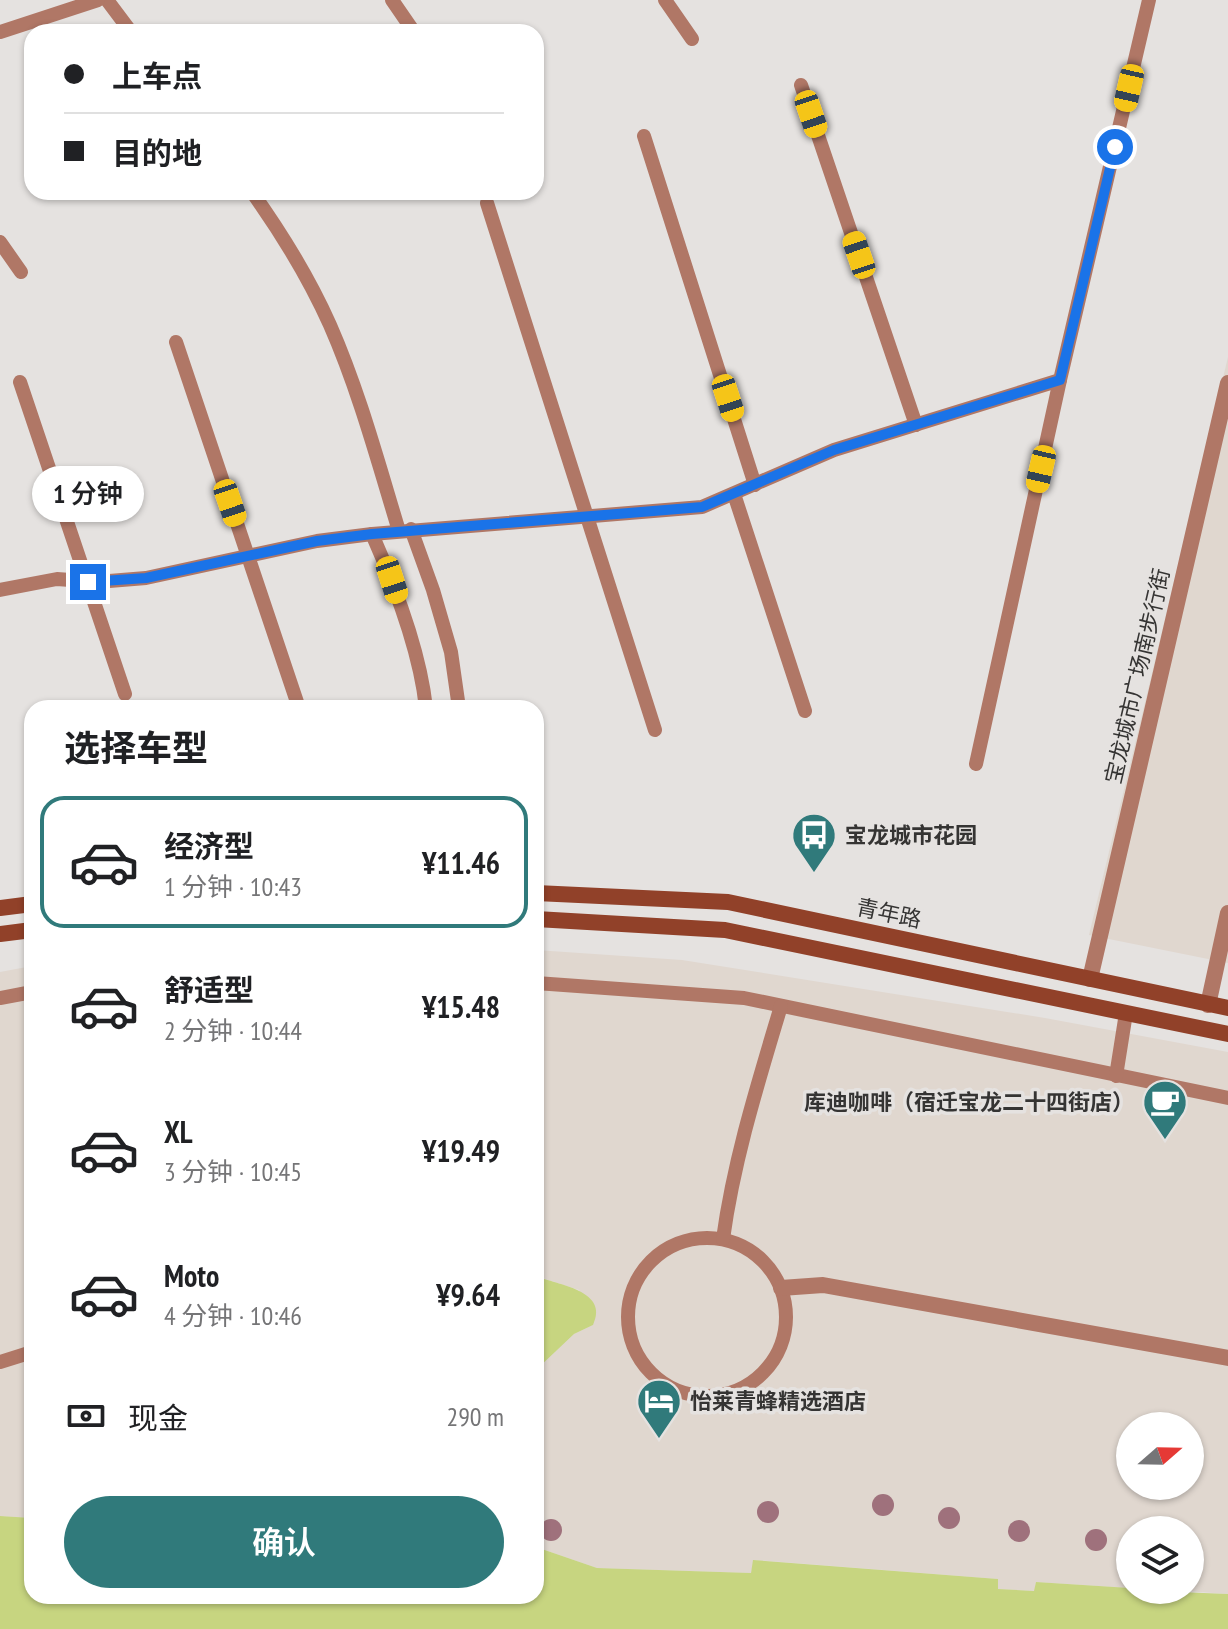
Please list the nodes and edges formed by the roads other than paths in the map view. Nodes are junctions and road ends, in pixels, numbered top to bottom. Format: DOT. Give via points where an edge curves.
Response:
graph roads {
  1 [pos="98,0"];
  2 [pos="107,0"];
  3 [pos="392,0"];
  4 [pos="665,0"];
  5 [pos="1149,0"];
  6 [pos="24,24"];
  7 [pos="24,24"];
  8 [pos="125,24"];
  9 [pos="408,24"];
  10 [pos="0,32"];
  11 [pos="692,39"];
  12 [pos="801,85"];
  13 [pos="644,136"];
  14 [pos="258,200"];
  15 [pos="487,203"];
  16 [pos="0,242"];
  17 [pos="21,272"];
  18 [pos="176,342"];
  19 [pos="1060,380"];
  20 [pos="20,382"];
  21 [pos="1228,383"];
  22 [pos="916,425"];
  23 [pos="755,485"];
  24 [pos="734,494"];
  25 [pos="587,516"];
  26 [pos="405,530"];
  27 [pos="372,534"];
  28 [pos="248,556"];
  29 [pos="88,582"];
  30 [pos="0,590"];
  31 [pos="125,694"];
  32 [pos="296,700"];
  33 [pos="424,700"];
  34 [pos="458,700"];
  35 [pos="805,711"];
  36 [pos="655,730"];
  37 [pos="976,764"];
  38 [pos="544,893"];
  39 [pos="24,905"];
  40 [pos="0,908"];
  41 [pos="1228,913"];
  42 [pos="544,919"];
  43 [pos="24,931"];
  44 [pos="0,934"];
  45 [pos="1090,979"];
  46 [pos="544,984"];
  47 [pos="24,994"];
  48 [pos="0,998"];
  49 [pos="1208,1005"];
  50 [pos="781,1006"];
  51 [pos="1228,1008"];
  52 [pos="1126,1013"];
  53 [pos="1228,1034"];
  54 [pos="1116,1076"];
  55 [pos="1228,1098"];
  56 [pos="723,1239"];
  57 [pos="781,1288"];
  58 [pos="24,1354"];
  59 [pos="1228,1358"];
  60 [pos="0,1362"];
  1 -- 6 [label="lane"];
  2 -- 8 [label="lane"];
  3 -- 9 [label="lane"];
  4 -- 11 [label="lane"];
  5 -- 19 [label="lane"];
  7 -- 10 [label="lane"];
  12 -- 22 [label="lane"];
  13 -- 23 [label="lane"];
  14 -- 26 [label="lane" via="286,240 330,325"];
  15 -- 25 [label="lane"];
  16 -- 17 [label="lane"];
  18 -- 28 [label="lane"];
  19 -- 22 [label="lane"];
  19 -- 37 [label="lane"];
  20 -- 29 [label="lane"];
  21 -- 45 [label="street, 宝龙城市广场南步行街"];
  22 -- 23 [label="lane" via="834,450"];
  23 -- 24 [label="lane"];
  24 -- 25 [label="lane" via="702,507"];
  24 -- 35 [label="lane"];
  25 -- 26 [label="lane"];
  25 -- 36 [label="lane"];
  26 -- 27 [label="lane"];
  26 -- 34 [label="lane" via="433,590"];
  27 -- 28 [label="lane"];
  27 -- 33 [label="lane" via="406,620"];
  28 -- 29 [label="lane" via="146,578"];
  28 -- 32 [label="lane"];
  29 -- 30 [label="lane" via="57,579"];
  29 -- 31 [label="lane"];
  38 -- 45 [label="street, 青年路" via="728,902"];
  39 -- 40 [label="street"];
  41 -- 49 [label="street"];
  42 -- 52 [label="street" via="725,930"];
  43 -- 44 [label="street"];
  45 -- 49 [label="street, 青年路"];
  46 -- 50 [label="lane" via="744,998"];
  47 -- 48 [label="lane"];
  49 -- 51 [label="street, 青年路"];
  50 -- 54 [label="lane"];
  50 -- 56 [label="lane" via="745,1127"];
  52 -- 53 [label="street"];
  52 -- 54 [label="lane"];
  54 -- 55 [label="lane"];
  56 -- 57 [label="lane" via="747,1248 767,1265"];
  56 -- 57 [label="lane" via="691,1240 660,1252 633,1287 630,1334 640,1359 657,1378 679,1392 705,1397 731,1393 754,1381 772,1363 784,1339 787,1313"];
  57 -- 59 [label="street" via="823,1285"];
  58 -- 60 [label="lane"];
}
